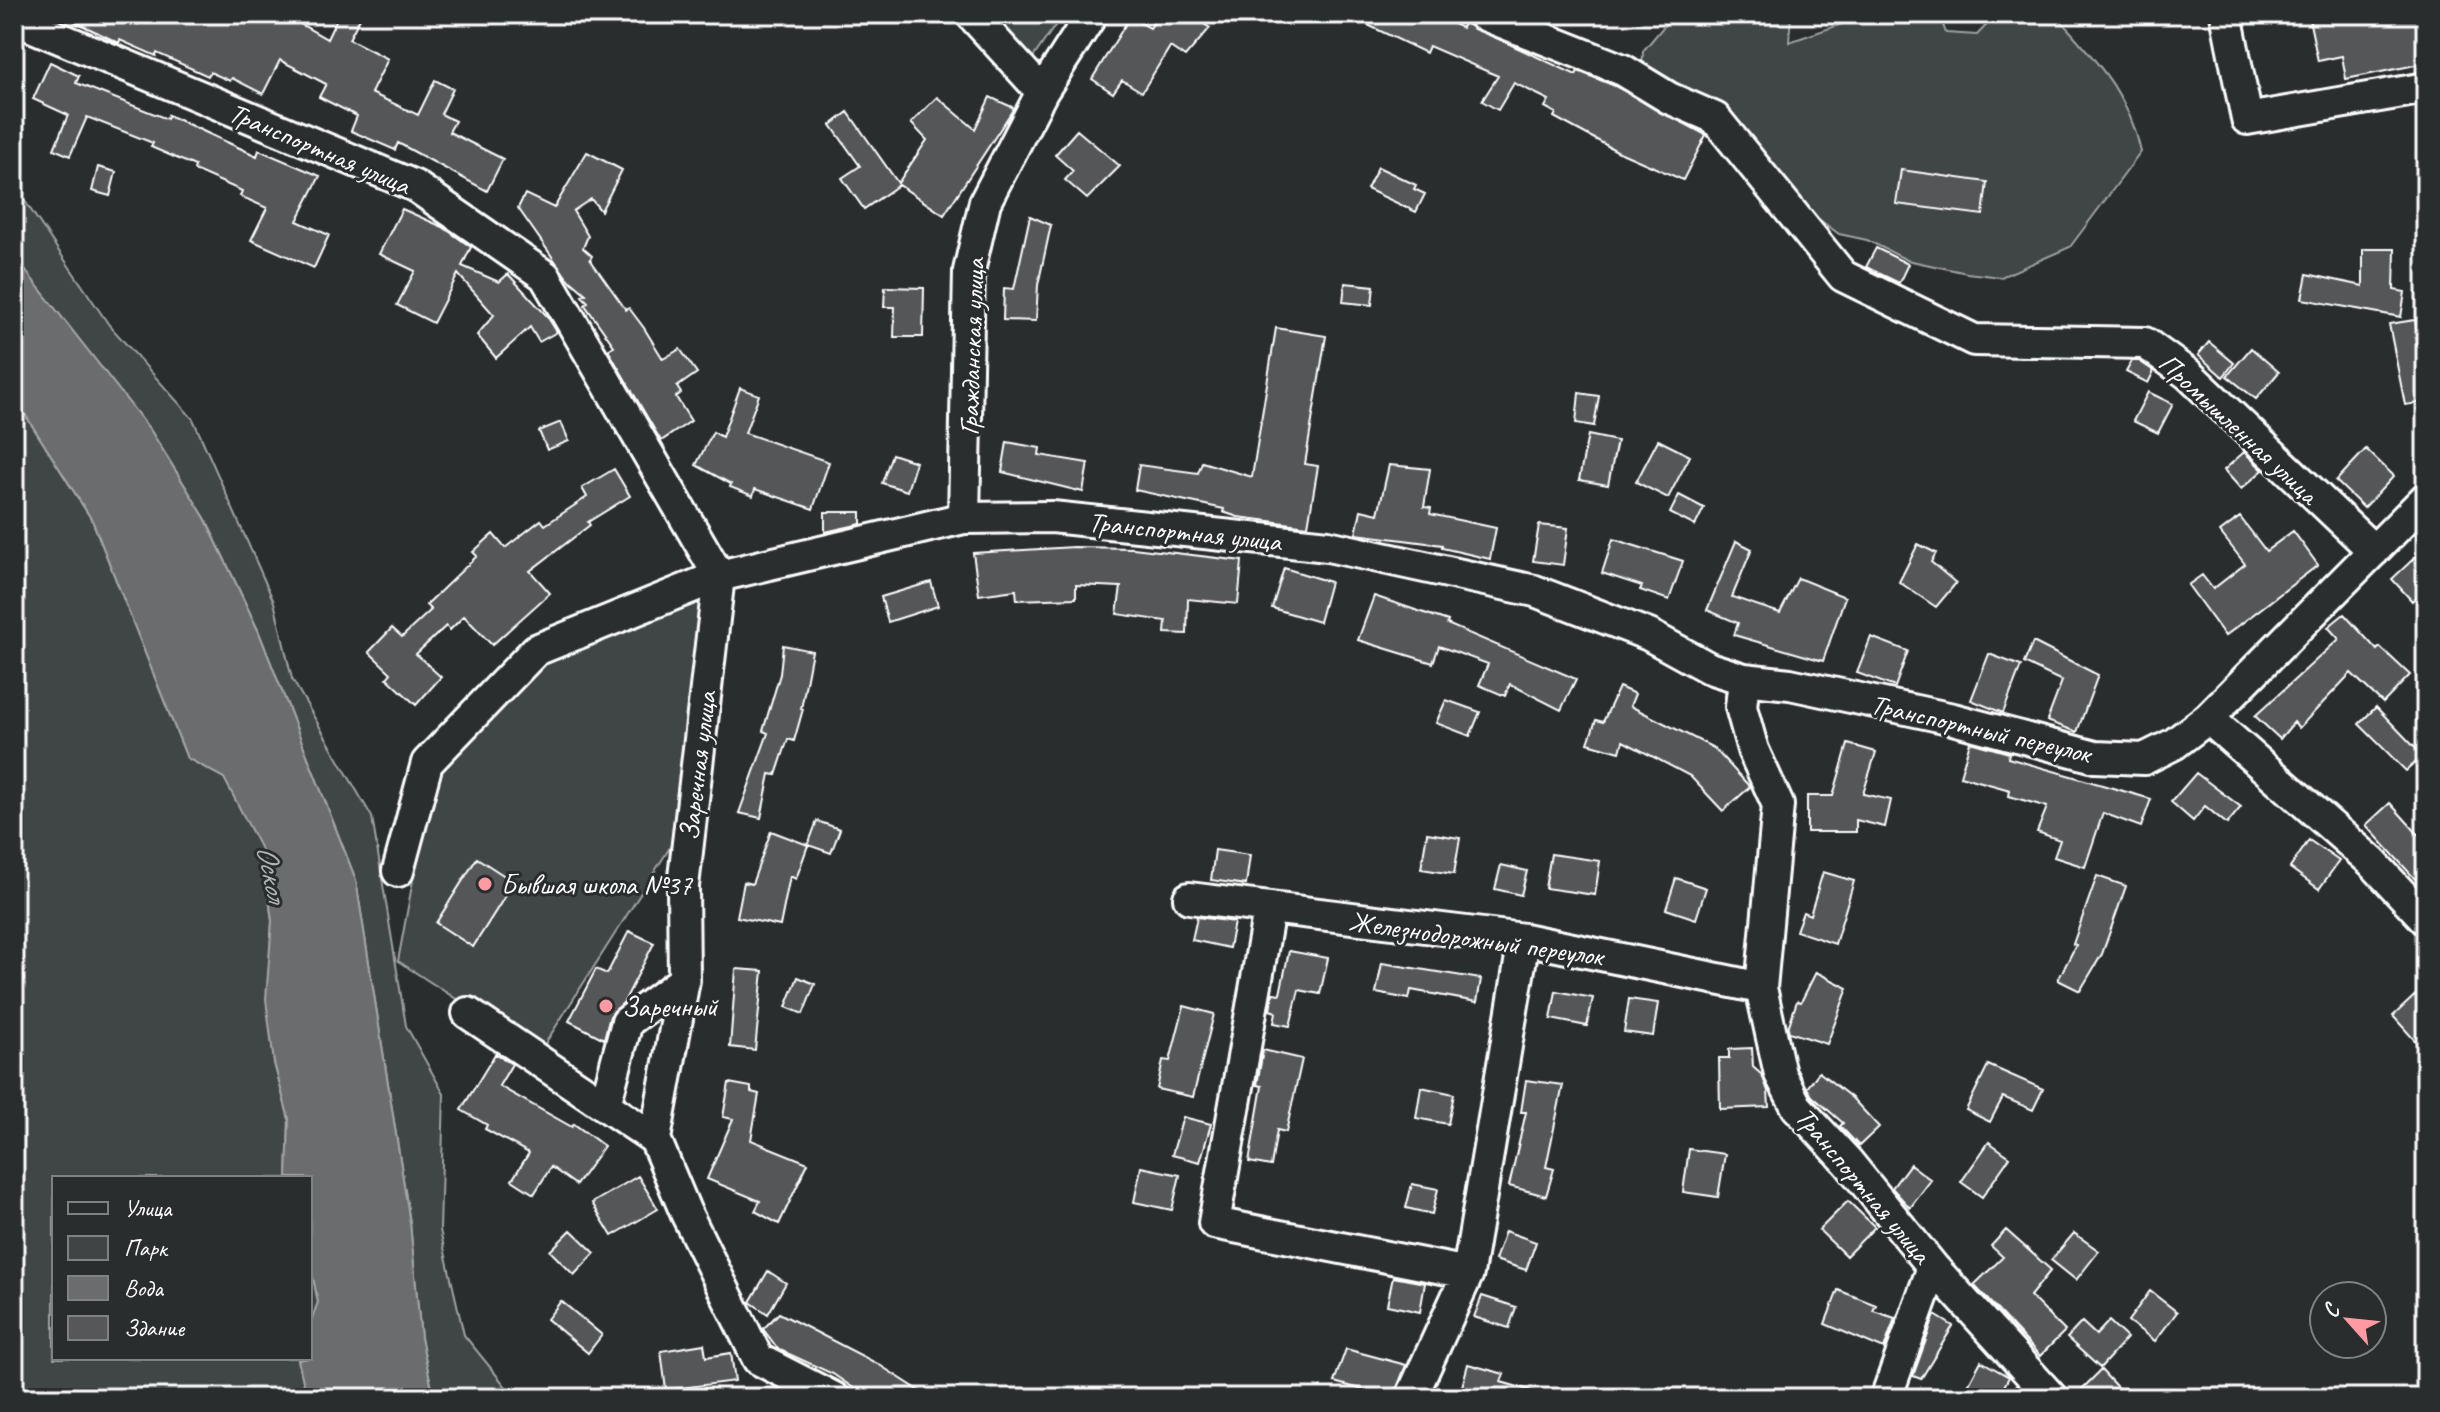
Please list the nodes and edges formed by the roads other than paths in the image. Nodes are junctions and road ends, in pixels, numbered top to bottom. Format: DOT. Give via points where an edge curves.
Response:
graph roads {
  1 [pos="971,14"];
  2 [pos="1092,14"];
  3 [pos="1482,14"];
  4 [pos="2226,14"];
  5 [pos="14,19"];
  6 [pos="2426,88"];
  7 [pos="1042,92"];
  8 [pos="2426,498"];
  9 [pos="964,518"];
  10 [pos="2374,551"];
  11 [pos="719,576"];
  12 [pos="1744,679"];
  13 [pos="2208,718"];
  14 [pos="398,871"];
  15 [pos="1189,898"];
  16 [pos="1269,910"];
  17 [pos="2426,920"];
  18 [pos="1524,939"];
  19 [pos="684,980"];
  20 [pos="1761,988"];
  21 [pos="468,1013"];
  22 [pos="605,1105"];
  23 [pos="655,1139"];
  24 [pos="1933,1267"];
  25 [pos="1468,1273"];
  26 [pos="834,1398"];
  27 [pos="1411,1398"];
  28 [pos="1886,1398"];
  29 [pos="2052,1398"];
  1 -- 7 [label="street"];
  2 -- 7 [label="street, Гражданская улица"];
  3 -- 10 [label="street, Промышленная улица" via="1623,70 1715,118 1843,276 1974,340 2145,343 2188,374"];
  4 -- 6 [label="street" via="2247,119"];
  5 -- 11 [label="street, Транспортная улица" via="415,186 545,276"];
  7 -- 9 [label="street, Гражданская улица" via="985,202 969,271"];
  8 -- 10 [label="street, Транспортный переулок"];
  9 -- 11 [label="street, Транспортная улица"];
  9 -- 12 [label="street, Транспортная улица" via="1052,517 1328,546 1535,591"];
  10 -- 13 [label="street, Транспортный переулок"];
  11 -- 14 [label="street" via="536,650 427,763"];
  11 -- 19 [label="street, Заречная улица" via="683,886"];
  12 -- 13 [label="street, Транспортный переулок" via="1953,719 2095,757 2144,759"];
  12 -- 20 [label="street, Транспортная улица" via="1741,707 1778,805"];
  13 -- 17 [label="street" via="2372,862"];
  15 -- 16 [label="street, Железнодорожный переулок"];
  16 -- 18 [label="street, Железнодорожный переулок"];
  16 -- 25 [label="street" via="1214,1223"];
  18 -- 20 [label="street, Железнодорожный переулок"];
  18 -- 25 [label="street"];
  19 -- 22 [label="street" via="627,1022"];
  19 -- 23 [label="street, Заречная улица"];
  20 -- 24 [label="street, Транспортная улица" via="1780,1074 1797,1107"];
  21 -- 22 [label="street"];
  22 -- 23 [label="street"];
  23 -- 26 [label="street" via="758,1359"];
  24 -- 28 [label="street"];
  24 -- 29 [label="street, Транспортная улица"];
  25 -- 27 [label="street"];
}
